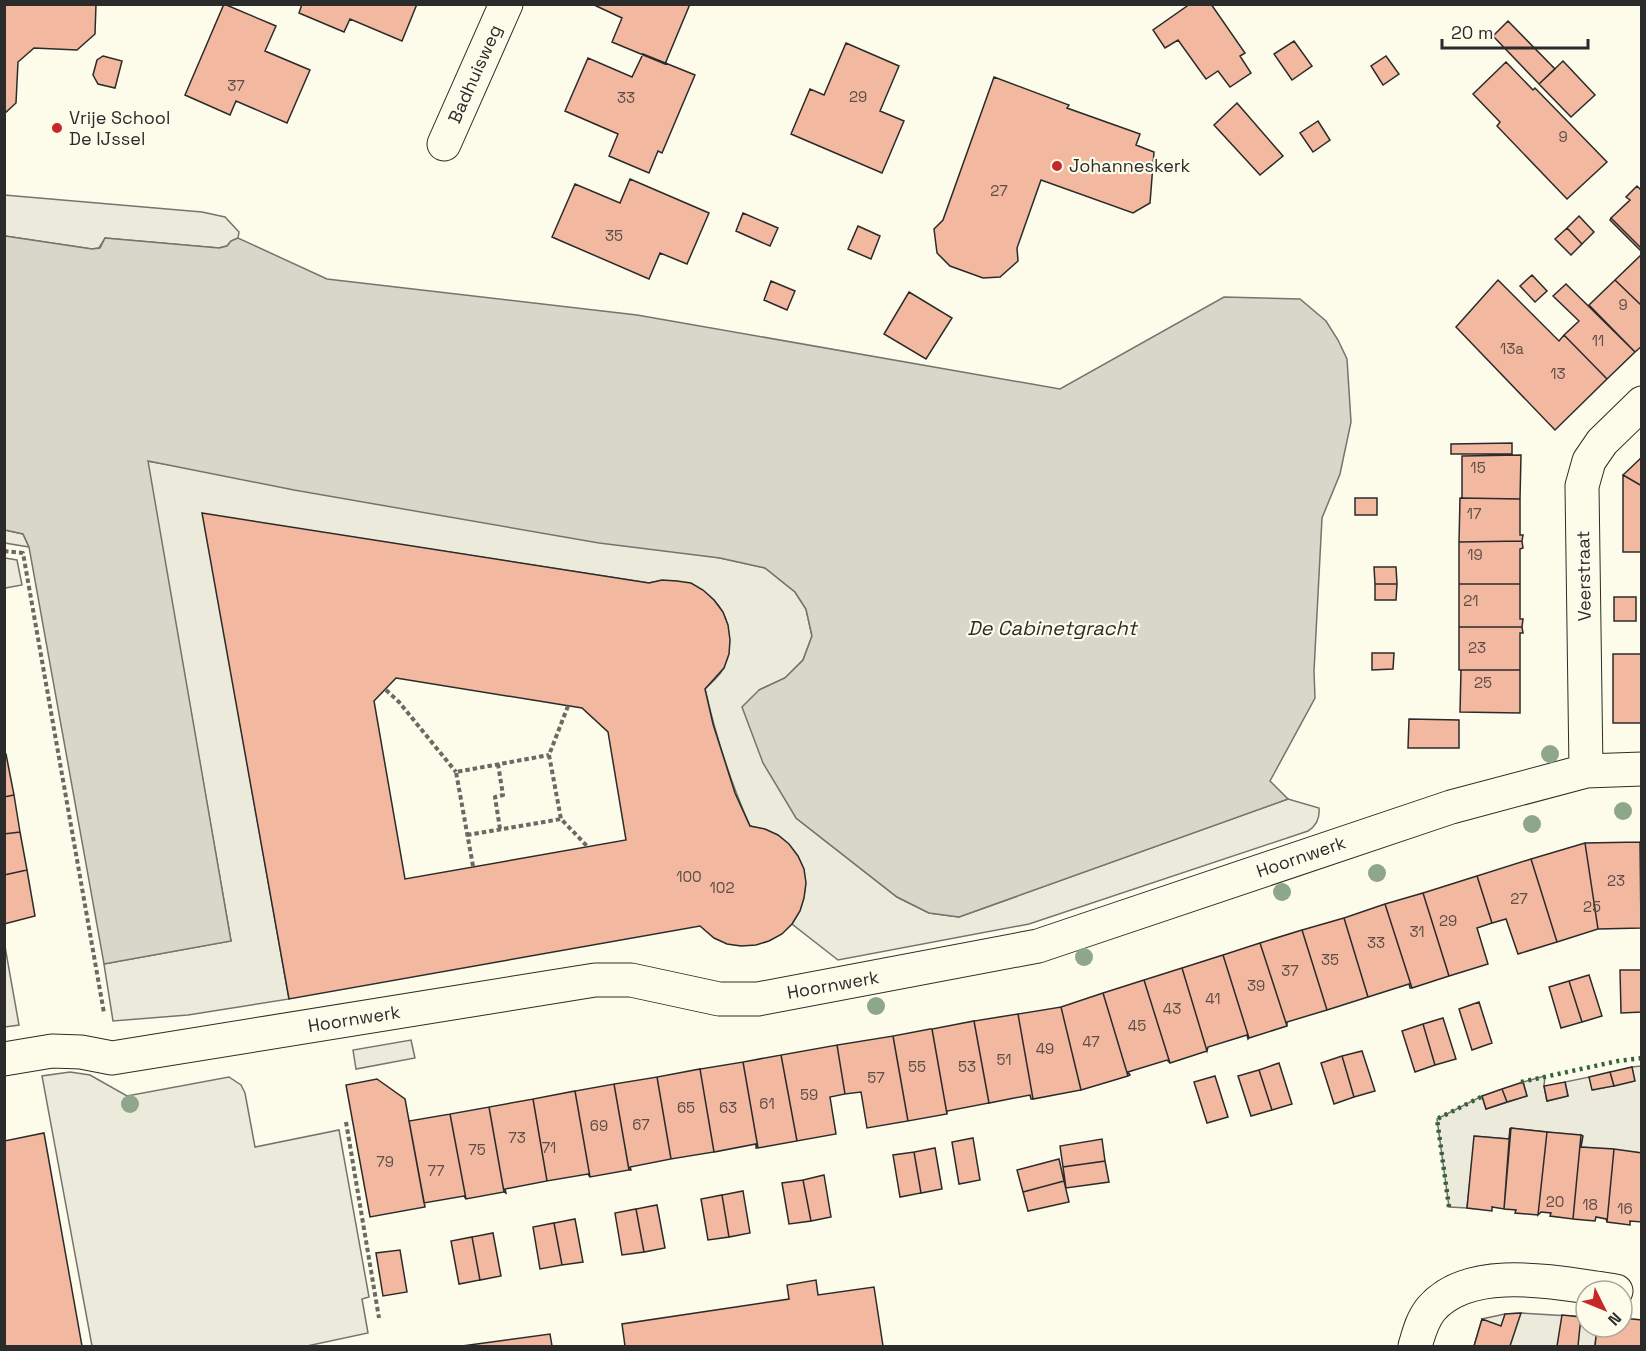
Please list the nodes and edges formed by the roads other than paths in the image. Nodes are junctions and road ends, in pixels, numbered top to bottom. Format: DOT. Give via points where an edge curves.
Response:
graph roads {
  1 [pos="506,4"];
  2 [pos="444,144"];
  3 [pos="1641,403"];
  4 [pos="1641,769"];
  5 [pos="1586,771"];
  6 [pos="4,1059"];
  7 [pos="1574,1286"];
  8 [pos="1415,1347"];
  1 -- 2 [label="street, Badhuisweg"];
  3 -- 5 [label="street, Veerstraat" via="1602,442 1589,461 1582,486"];
  4 -- 5 [label="street, Hoornwerk"];
  5 -- 6 [label="street, Hoornwerk" via="1451,807 1038,946 758,999 719,999 631,980 595,980 112,1058 52,1051"];
  7 -- 8 [label="street" via="1514,1280 1460,1288 1430,1310"];
}
